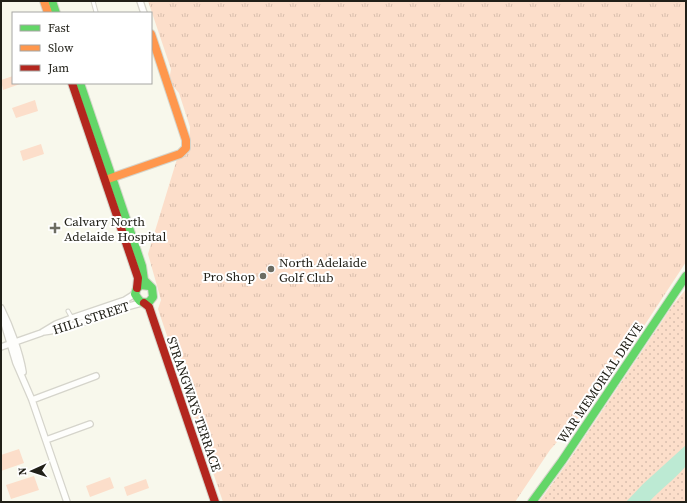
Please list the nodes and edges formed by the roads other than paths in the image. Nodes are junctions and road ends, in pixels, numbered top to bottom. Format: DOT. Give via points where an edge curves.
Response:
graph roads {
  1 [pos="44,1"];
  2 [pos="52,1"];
  3 [pos="93,1"];
  4 [pos="140,1"];
  5 [pos="48,12"];
  6 [pos="56,12"];
  7 [pos="96,12"];
  8 [pos="144,12"];
  9 [pos="152,37"];
  10 [pos="72,84"];
  11 [pos="80,84"];
  12 [pos="85,110"];
  13 [pos="109,179"];
  14 [pos="134,254"];
  15 [pos="686,276"];
  16 [pos="149,286"];
  17 [pos="136,290"];
  18 [pos="146,302"];
  19 [pos="110,305"];
  20 [pos="1,308"];
  21 [pos="68,311"];
  22 [pos="112,312"];
  23 [pos="1,314"];
  24 [pos="101,316"];
  25 [pos="72,318"];
  26 [pos="41,333"];
  27 [pos="12,344"];
  28 [pos="1,347"];
  29 [pos="96,376"];
  30 [pos="32,400"];
  31 [pos="90,424"];
  32 [pos="46,440"];
  33 [pos="68,502"];
  34 [pos="215,502"];
  35 [pos="532,502"];
  1 -- 5 [label="street"];
  2 -- 6 [label="street"];
  3 -- 7 [label="lane"];
  4 -- 8 [label="street"];
  9 -- 13 [label="street" via="186,140 186,148 180,154"];
  10 -- 12 [label="street"];
  11 -- 12 [label="street"];
  12 -- 13 [label="street"];
  13 -- 14 [label="street"];
  14 -- 16 [label="street"];
  14 -- 17 [label="street" via="138,278"];
  15 -- 35 [label="street, WAR MEMORIAL DRIVE"];
  16 -- 17 [label="street" via="143,284"];
  16 -- 18 [label="street" via="153,292"];
  17 -- 18 [label="street" via="135,297"];
  17 -- 19 [label="street, HILL STREET" via="130,298"];
  18 -- 22 [label="street, HILL STREET" via="132,304"];
  18 -- 34 [label="street, STRANGWAYS TERRACE"];
  19 -- 22 [label="lane"];
  19 -- 25 [label="street, HILL STREET"];
  20 -- 27 [label="street"];
  21 -- 25 [label="lane"];
  22 -- 24 [label="street, HILL STREET"];
  23 -- 27 [label="street"];
  24 -- 25 [label="lane"];
  24 -- 26 [label="street, HILL STREET"];
  25 -- 26 [label="street, HILL STREET"];
  26 -- 27 [label="street, HILL STREET"];
  27 -- 28 [label="street, HILL STREET"];
  27 -- 30 [label="street" via="16,363"];
  29 -- 30 [label="street"];
  30 -- 32 [label="street"];
  31 -- 32 [label="street"];
  32 -- 33 [label="street"];
}
